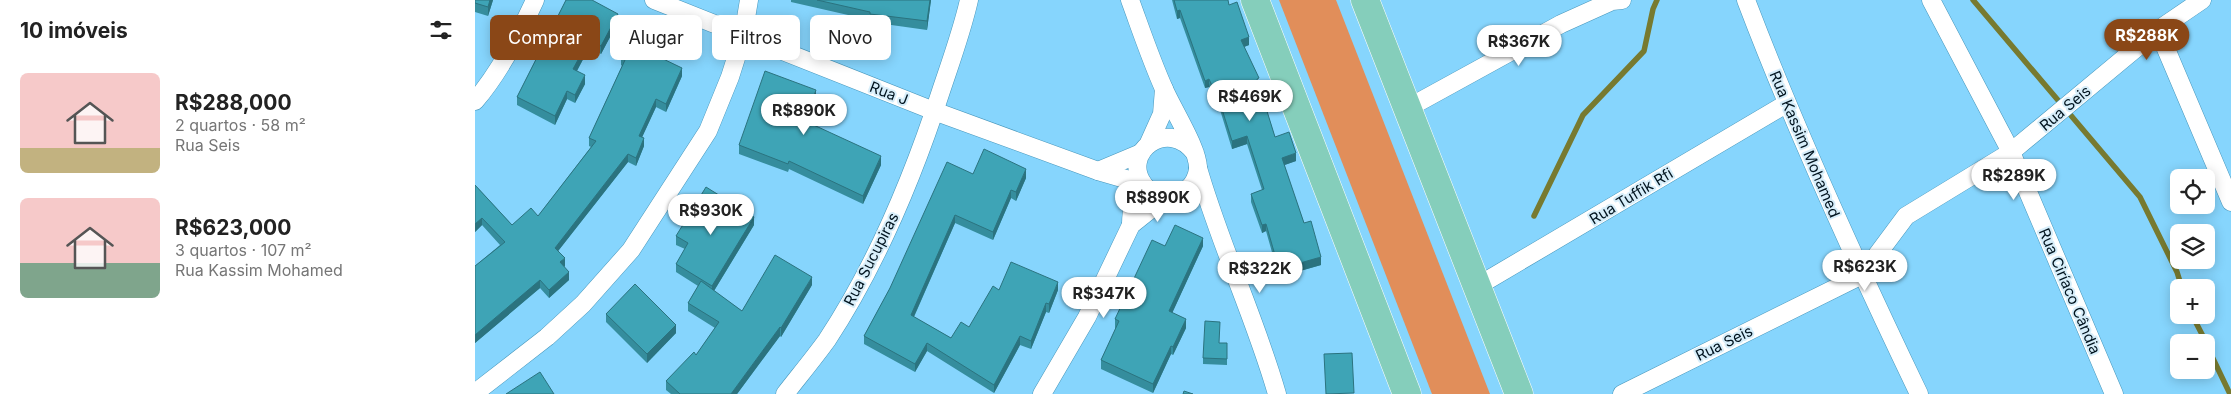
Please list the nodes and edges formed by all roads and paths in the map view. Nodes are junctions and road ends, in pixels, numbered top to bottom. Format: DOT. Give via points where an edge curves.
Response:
graph roads {
  1 [pos="535,0"];
  2 [pos="654,0"];
  3 [pos="749,0"];
  4 [pos="969,0"];
  5 [pos="1130,0"];
  6 [pos="1255,0"];
  7 [pos="1365,0"];
  8 [pos="1622,0"];
  9 [pos="1746,0"];
  10 [pos="1931,0"];
  11 [pos="2202,0"];
  12 [pos="746,15"];
  13 [pos="712,23"];
  14 [pos="2158,30"];
  15 [pos="800,58"];
  16 [pos="735,60"];
  17 [pos="1164,88"];
  18 [pos="475,101"];
  19 [pos="1786,104"];
  20 [pos="1408,108"];
  21 [pos="934,111"];
  22 [pos="1145,148"];
  23 [pos="2011,152"];
  24 [pos="1196,160"];
  25 [pos="1098,171"];
  26 [pos="1144,185"];
  27 [pos="1172,196"];
  28 [pos="2231,202"];
  29 [pos="1209,206"];
  30 [pos="1131,225"];
  31 [pos="1862,275"];
  32 [pos="1476,287"];
  33 [pos="475,393"];
  34 [pos="785,394"];
  35 [pos="1042,394"];
  36 [pos="1277,394"];
  37 [pos="1407,394"];
  38 [pos="1519,394"];
  39 [pos="1622,394"];
  40 [pos="1919,394"];
  41 [pos="2114,394"];
  1 -- 18 [label="street" via="486,88"];
  2 -- 13 [label="street, Rua J"];
  3 -- 12 [label="street"];
  4 -- 21 [label="street, Rua Sucupiras"];
  5 -- 17 [label="street"];
  6 -- 37 [label="main road"];
  7 -- 20 [label="main road"];
  8 -- 20 [label="street" via="1612,1 1561,24"];
  9 -- 19 [label="street, Rua Kassim Mohamed"];
  10 -- 23 [label="street, Rua Ciríaco Cândia"];
  11 -- 14 [label="street, Rua Seis"];
  14 -- 23 [label="street, Rua Seis"];
  14 -- 28 [label="street"];
  15 -- 21 [label="street, Rua J"];
  16 -- 33 [label="street" via="708,132 631,250 583,304 547,337"];
  17 -- 22 [label="street" via="1162,114"];
  17 -- 24 [label="street"];
  19 -- 31 [label="street, Rua Kassim Mohamed"];
  19 -- 32 [label="street, Rua Tuffik Rfi"];
  20 -- 32 [label="main road"];
  21 -- 25 [label="street, Rua J"];
  21 -- 34 [label="street, Rua Sucupiras" via="900,201 859,286 826,341"];
  22 -- 24 [label="street" via="1158,138 1174,138 1188,144"];
  22 -- 25 [label="street"];
  22 -- 26 [label="street" via="1138,169"];
  23 -- 31 [label="street, Rua Seis" via="1907,216"];
  23 -- 41 [label="street, Rua Ciríaco Cândia"];
  24 -- 27 [label="street" via="1195,180 1188,189"];
  24 -- 29 [label="street"];
  25 -- 26 [label="street, Rua J"];
  26 -- 27 [label="street" via="1155,194"];
  26 -- 30 [label="street" via="1133,203"];
  27 -- 29 [label="street" via="1189,198"];
  27 -- 30 [label="street"];
  29 -- 36 [label="street" via="1266,354"];
  30 -- 35 [label="street" via="1087,317"];
  31 -- 39 [label="street, Rua Seis"];
  31 -- 40 [label="street, Rua Kassim Mohamed"];
  32 -- 38 [label="main road"];
}
